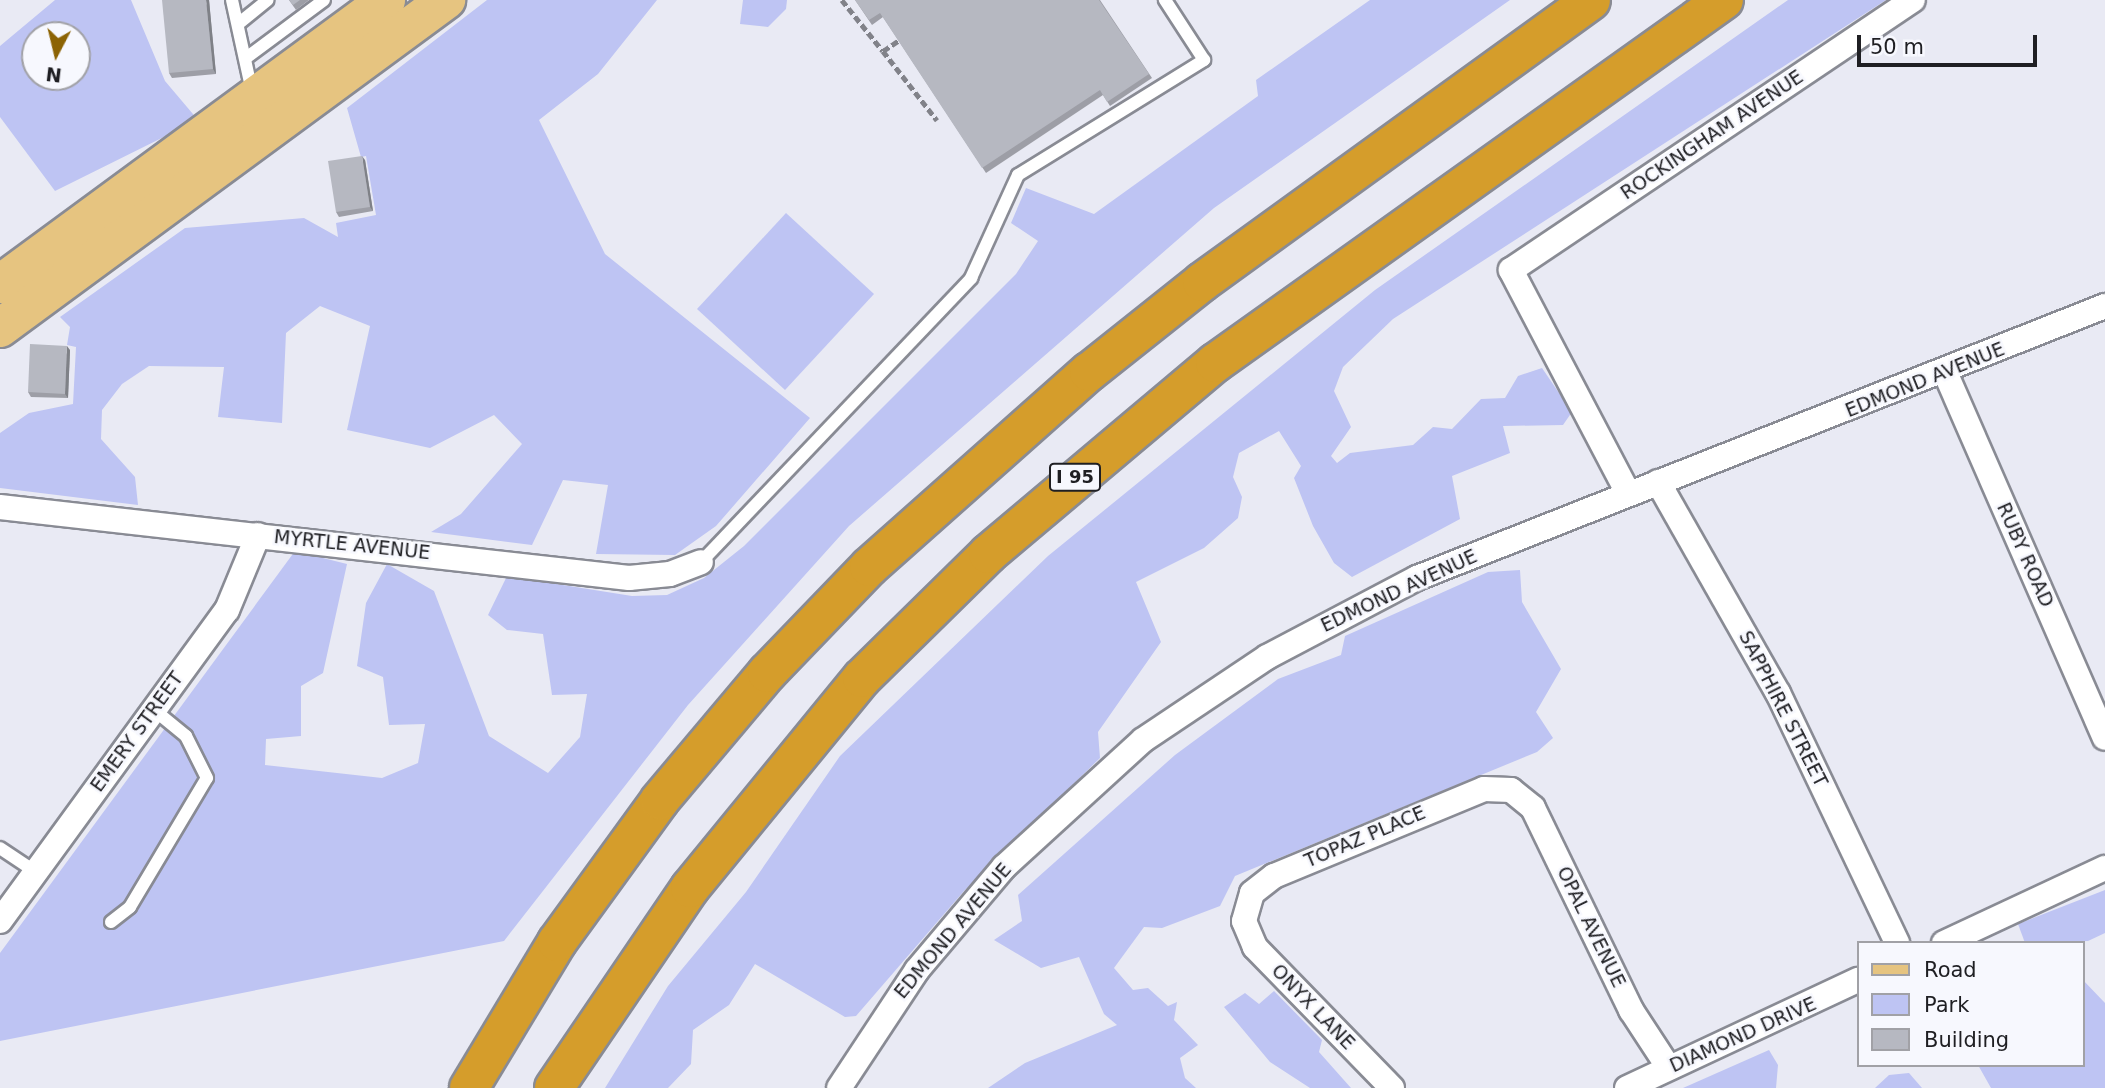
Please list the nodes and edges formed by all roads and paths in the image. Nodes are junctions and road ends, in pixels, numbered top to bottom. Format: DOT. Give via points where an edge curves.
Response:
graph roads {
  1 [pos="232,0"];
  2 [pos="268,0"];
  3 [pos="324,0"];
  4 [pos="386,0"];
  5 [pos="446,0"];
  6 [pos="842,0"];
  7 [pos="1165,0"];
  8 [pos="1591,0"];
  9 [pos="1724,0"];
  10 [pos="1913,0"];
  11 [pos="238,24"];
  12 [pos="906,36"];
  13 [pos="883,51"];
  14 [pos="246,58"];
  15 [pos="253,98"];
  16 [pos="937,120"];
  17 [pos="0,284"];
  18 [pos="2105,306"];
  19 [pos="0,328"];
  20 [pos="1945,372"];
  21 [pos="1658,482"];
  22 [pos="1628,493"];
  23 [pos="0,507"];
  24 [pos="258,535"];
  25 [pos="701,562"];
  26 [pos="153,709"];
  27 [pos="2105,738"];
  28 [pos="1511,790"];
  29 [pos="0,848"];
  30 [pos="2105,868"];
  31 [pos="36,872"];
  32 [pos="0,921"];
  33 [pos="1244,921"];
  34 [pos="111,922"];
  35 [pos="1895,941"];
  36 [pos="1948,941"];
  37 [pos="1856,981"];
  38 [pos="1669,1068"];
  39 [pos="469,1088"];
  40 [pos="554,1088"];
  41 [pos="839,1088"];
  42 [pos="1392,1088"];
  43 [pos="1627,1088"];
  1 -- 11 [label="lane"];
  2 -- 11 [label="lane"];
  3 -- 14 [label="lane"];
  4 -- 15 [label="main road"];
  5 -- 19 [label="main road"];
  6 -- 13 [label="path"];
  7 -- 25 [label="lane" via="1204,60 1018,175 971,278"];
  8 -- 39 [label="highway" via="1202,282 898,539 767,673 660,800 557,942"];
  9 -- 40 [label="highway, I 95" via="1215,363 988,554 862,678 690,888"];
  10 -- 22 [label="street, ROCKINGHAM AVENUE" via="1511,270"];
  11 -- 14 [label="lane"];
  12 -- 13 [label="path"];
  13 -- 16 [label="path"];
  14 -- 15 [label="lane"];
  15 -- 17 [label="main road"];
  18 -- 20 [label="street, EDMOND AVENUE"];
  20 -- 21 [label="street, EDMOND AVENUE"];
  20 -- 27 [label="street, RUBY ROAD"];
  21 -- 22 [label="street, EDMOND AVENUE"];
  21 -- 35 [label="street, SAPPHIRE STREET" via="1778,693"];
  22 -- 41 [label="street, EDMOND AVENUE" via="1340,615 1143,740 1046,825 961,915 884,1015"];
  23 -- 24 [label="street, MYRTLE AVENUE"];
  24 -- 25 [label="street, MYRTLE AVENUE" via="629,578 670,574"];
  24 -- 26 [label="street, EMERY STREET" via="227,610"];
  26 -- 31 [label="street, EMERY STREET"];
  26 -- 34 [label="lane" via="186,736 206,778 130,907"];
  28 -- 33 [label="street, TOPAZ PLACE" via="1484,789 1456,799 1274,876 1252,893"];
  28 -- 38 [label="street, OPAL AVENUE" via="1533,808 1631,1010"];
  29 -- 31 [label="lane"];
  30 -- 36 [label="street"];
  31 -- 32 [label="street, EMERY STREET"];
  33 -- 42 [label="street, ONYX LANE" via="1255,947"];
  37 -- 38 [label="street, DIAMOND DRIVE"];
  38 -- 43 [label="street, DIAMOND DRIVE"];
}
